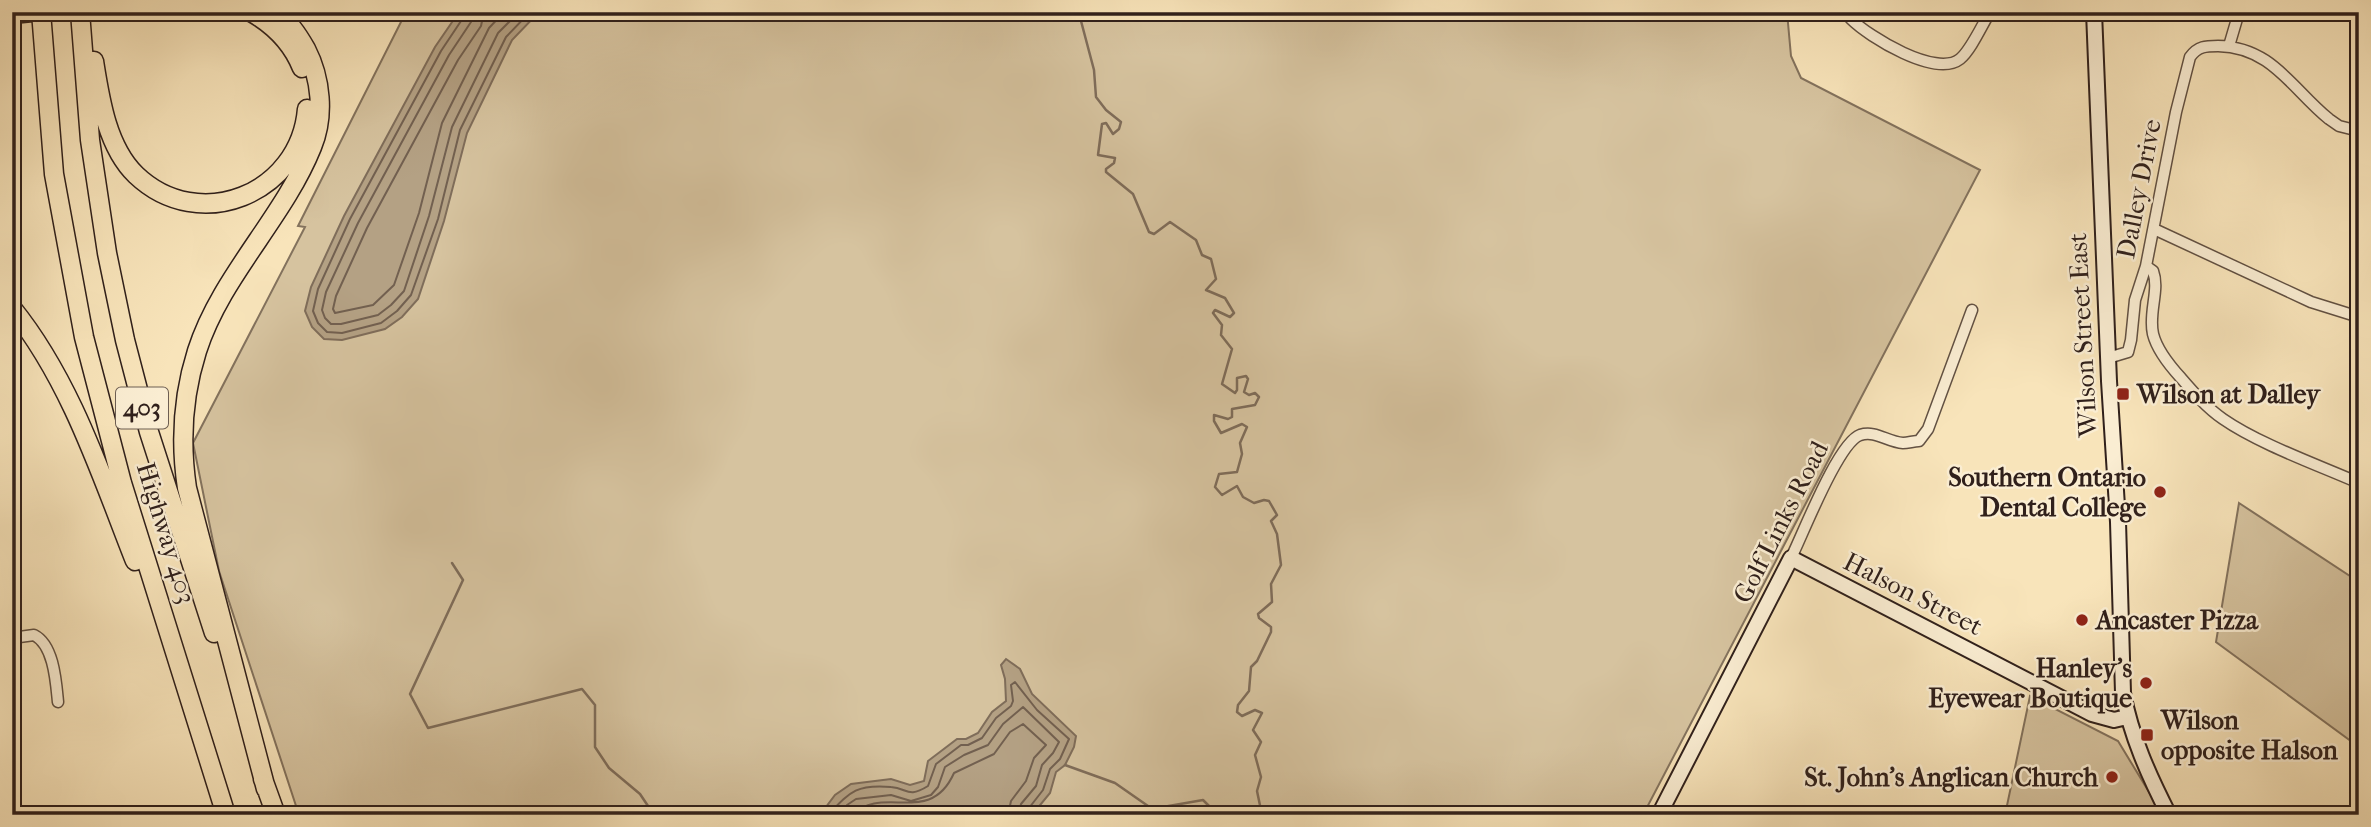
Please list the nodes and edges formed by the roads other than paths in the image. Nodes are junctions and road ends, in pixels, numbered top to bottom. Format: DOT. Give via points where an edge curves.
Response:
graph roads {
  1 [pos="32,12"];
  2 [pos="41,12"];
  3 [pos="80,12"];
  4 [pos="87,12"];
  5 [pos="251,12"];
  6 [pos="275,12"];
  7 [pos="1852,12"];
  8 [pos="1990,12"];
  9 [pos="2094,12"];
  10 [pos="2239,12"];
  11 [pos="12,14"];
  12 [pos="2230,47"];
  13 [pos="2359,131"];
  14 [pos="2154,229"];
  15 [pos="2146,267"];
  16 [pos="12,308"];
  17 [pos="1972,310"];
  18 [pos="2359,317"];
  19 [pos="2108,358"];
  20 [pos="2359,482"];
  21 [pos="1791,558"];
  22 [pos="12,638"];
  23 [pos="178,664"];
  24 [pos="58,702"];
  25 [pos="2127,717"];
  26 [pos="267,789"];
  27 [pos="226,815"];
  28 [pos="276,815"];
  29 [pos="1659,815"];
  30 [pos="2169,815"];
  1 -- 11 [label="highway"];
  2 -- 23 [label="highway, Highway 403 / 403" via="54,174 84,337 122,483"];
  3 -- 26 [label="highway, Highway 403 / 403" via="90,140 125,340 149,432"];
  4 -- 5 [label="highway" via="101,101 121,156 155,189 199,203 239,199 263,186 284,169 306,122 307,79 299,59 275,29"];
  6 -- 26 [label="highway" via="299,37 318,80 319,115 313,145 212,316 197,350 183,425 187,488"];
  7 -- 8 [label="street" via="1851,19 1863,31 1924,62 1938,64 1961,58"];
  9 -- 19 [label="main road, Wilson Street East"];
  10 -- 12 [label="street"];
  12 -- 13 [label="street" via="2275,65 2329,119"];
  12 -- 14 [label="street, Dalley Drive" via="2204,46 2190,57"];
  14 -- 15 [label="street, Dalley Drive"];
  14 -- 18 [label="street" via="2311,302"];
  15 -- 19 [label="street, Dalley Drive" via="2135,300 2128,352"];
  15 -- 20 [label="street" via="2156,278 2152,334 2173,370 2203,402 2224,420 2259,438"];
  16 -- 23 [label="highway" via="69,400"];
  17 -- 21 [label="street, Golf Links Road" via="1928,429 1919,441 1904,443 1874,433 1850,442"];
  19 -- 25 [label="main road, Wilson Street East" via="2118,522 2120,661"];
  21 -- 25 [label="main road, Halson Street" via="2092,714 2114,720"];
  21 -- 29 [label="main road, Golf Links Road"];
  22 -- 24 [label="street" via="34,635 46,644"];
  23 -- 27 [label="highway, Highway 403 / 403"];
  25 -- 30 [label="main road, Wilson Street East"];
  26 -- 28 [label="highway, 403"];
}
